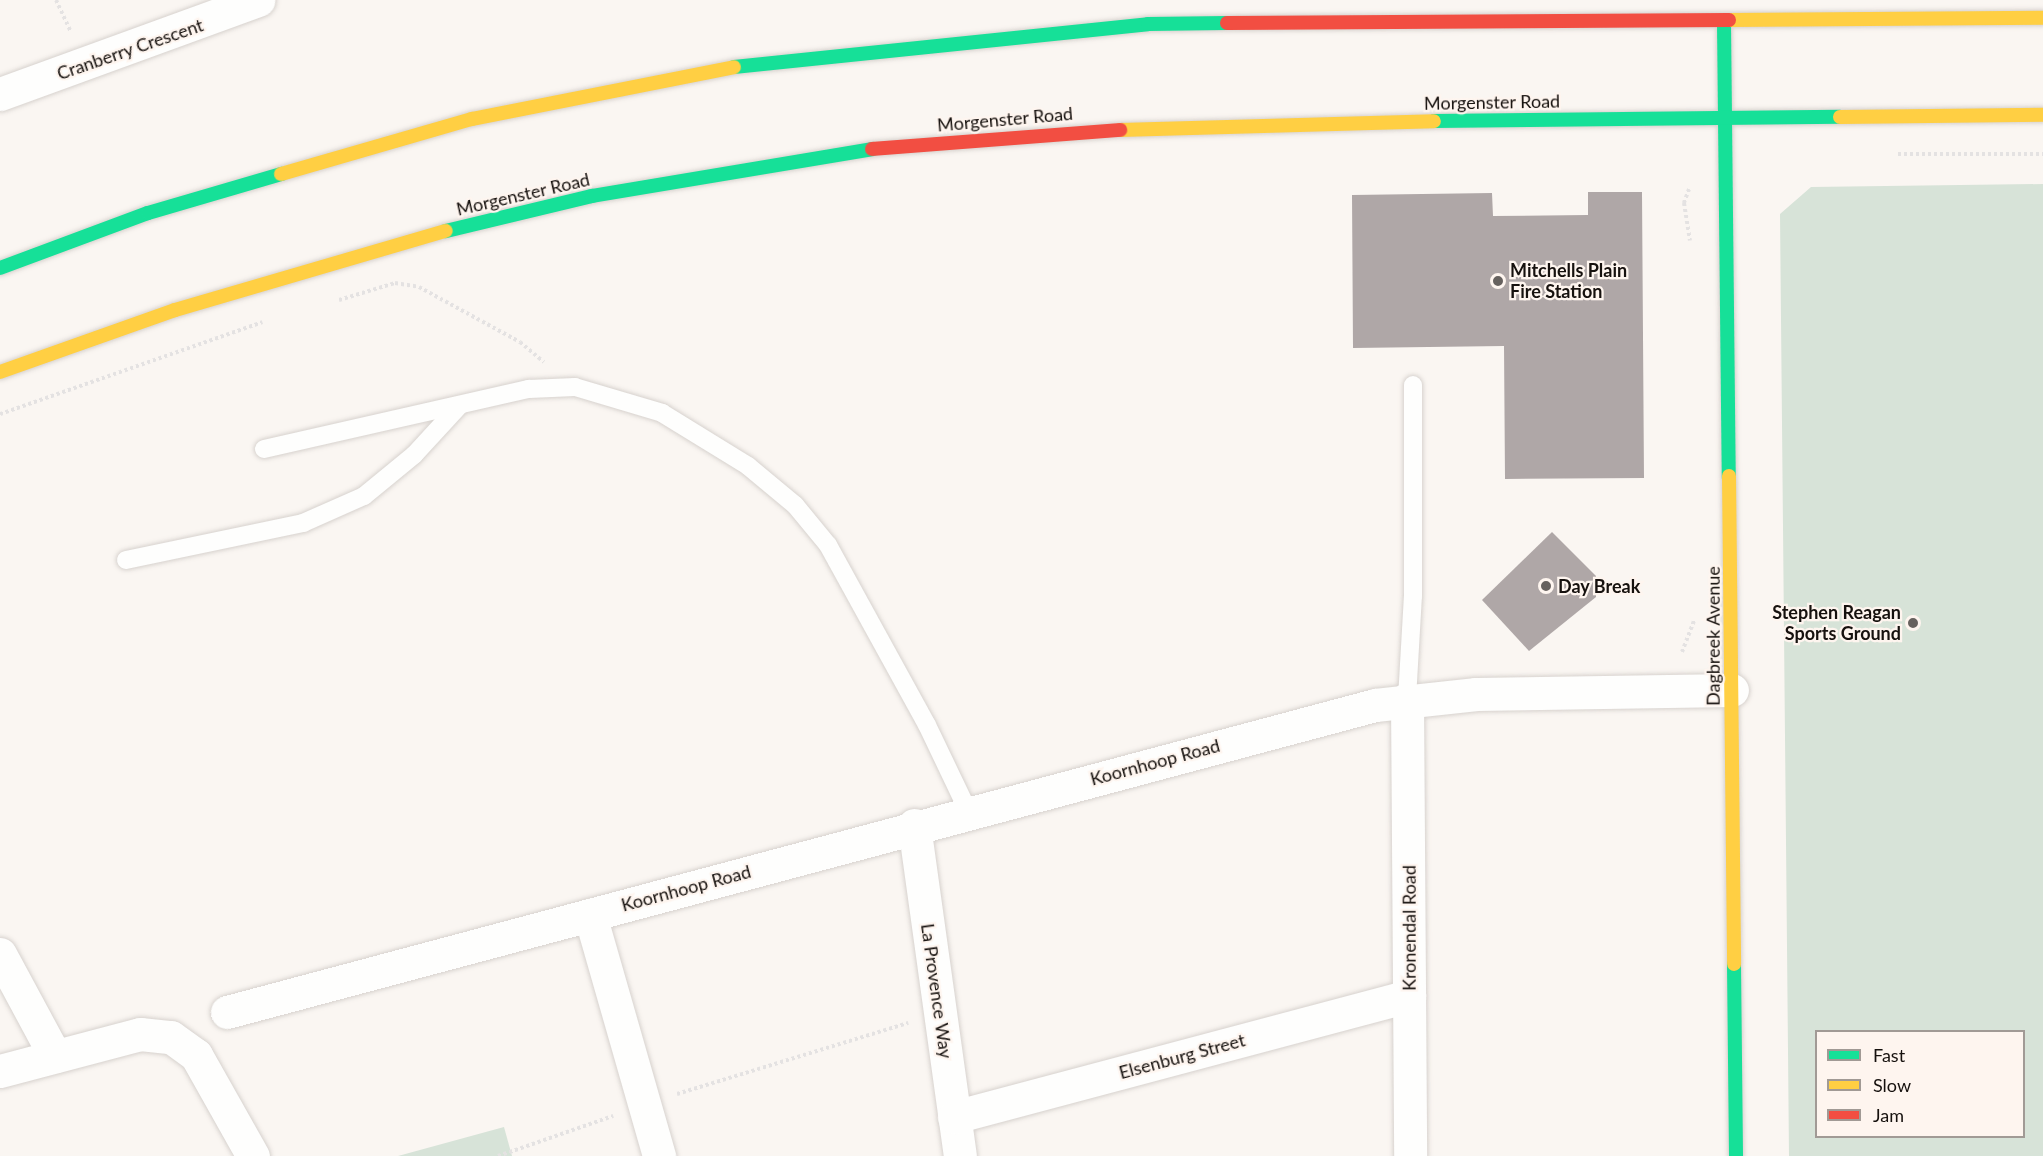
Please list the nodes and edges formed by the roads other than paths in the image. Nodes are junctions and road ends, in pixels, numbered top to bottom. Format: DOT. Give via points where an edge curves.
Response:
graph roads {
  1 [pos="258,0"];
  2 [pos="1724,12"];
  3 [pos="2043,18"];
  4 [pos="0,94"];
  5 [pos="2043,115"];
  6 [pos="1726,117"];
  7 [pos="0,268"];
  8 [pos="0,372"];
  9 [pos="1413,385"];
  10 [pos="459,406"];
  11 [pos="264,449"];
  12 [pos="126,560"];
  13 [pos="1732,690"];
  14 [pos="1407,699"];
  15 [pos="968,811"];
  16 [pos="914,825"];
  17 [pos="590,915"];
  18 [pos="0,954"];
  19 [pos="1409,996"];
  20 [pos="227,1012"];
  21 [pos="55,1056"];
  22 [pos="0,1071"];
  23 [pos="954,1117"];
  24 [pos="253,1156"];
  25 [pos="659,1156"];
  26 [pos="960,1156"];
  27 [pos="1410,1156"];
  28 [pos="1736,1156"];
  1 -- 4 [label="street, Cranberry Crescent"];
  2 -- 3 [label="main road"];
  2 -- 6 [label="main road, Dagbreek Avenue"];
  2 -- 7 [label="main road" via="1148,24 727,68 472,119 316,161 148,213"];
  5 -- 6 [label="main road, Morgenster Road"];
  6 -- 8 [label="main road, Morgenster Road" via="1184,124 905,145 747,166 404,241 175,310"];
  6 -- 13 [label="main road, Dagbreek Avenue"];
  9 -- 14 [label="lane" via="1413,596"];
  10 -- 11 [label="lane"];
  10 -- 12 [label="lane" via="414,455 364,496 303,523"];
  10 -- 15 [label="lane" via="529,389 612,394 662,413 748,466 795,505 828,545 927,725"];
  13 -- 14 [label="street, Koornhoop Road"];
  13 -- 28 [label="main road, Dagbreek Avenue"];
  14 -- 15 [label="street, Koornhoop Road"];
  14 -- 19 [label="street, Kronendal Road"];
  15 -- 16 [label="street, Koornhoop Road"];
  16 -- 17 [label="street, Koornhoop Road"];
  16 -- 23 [label="street, La Provence Way"];
  17 -- 20 [label="street, Koornhoop Road"];
  17 -- 25 [label="street"];
  18 -- 21 [label="street"];
  19 -- 23 [label="street, Elsenburg Street"];
  19 -- 27 [label="street, Kronendal Road"];
  21 -- 22 [label="street"];
  21 -- 24 [label="street" via="140,1034 171,1037 196,1055"];
  23 -- 26 [label="street, La Provence Way"];
}
